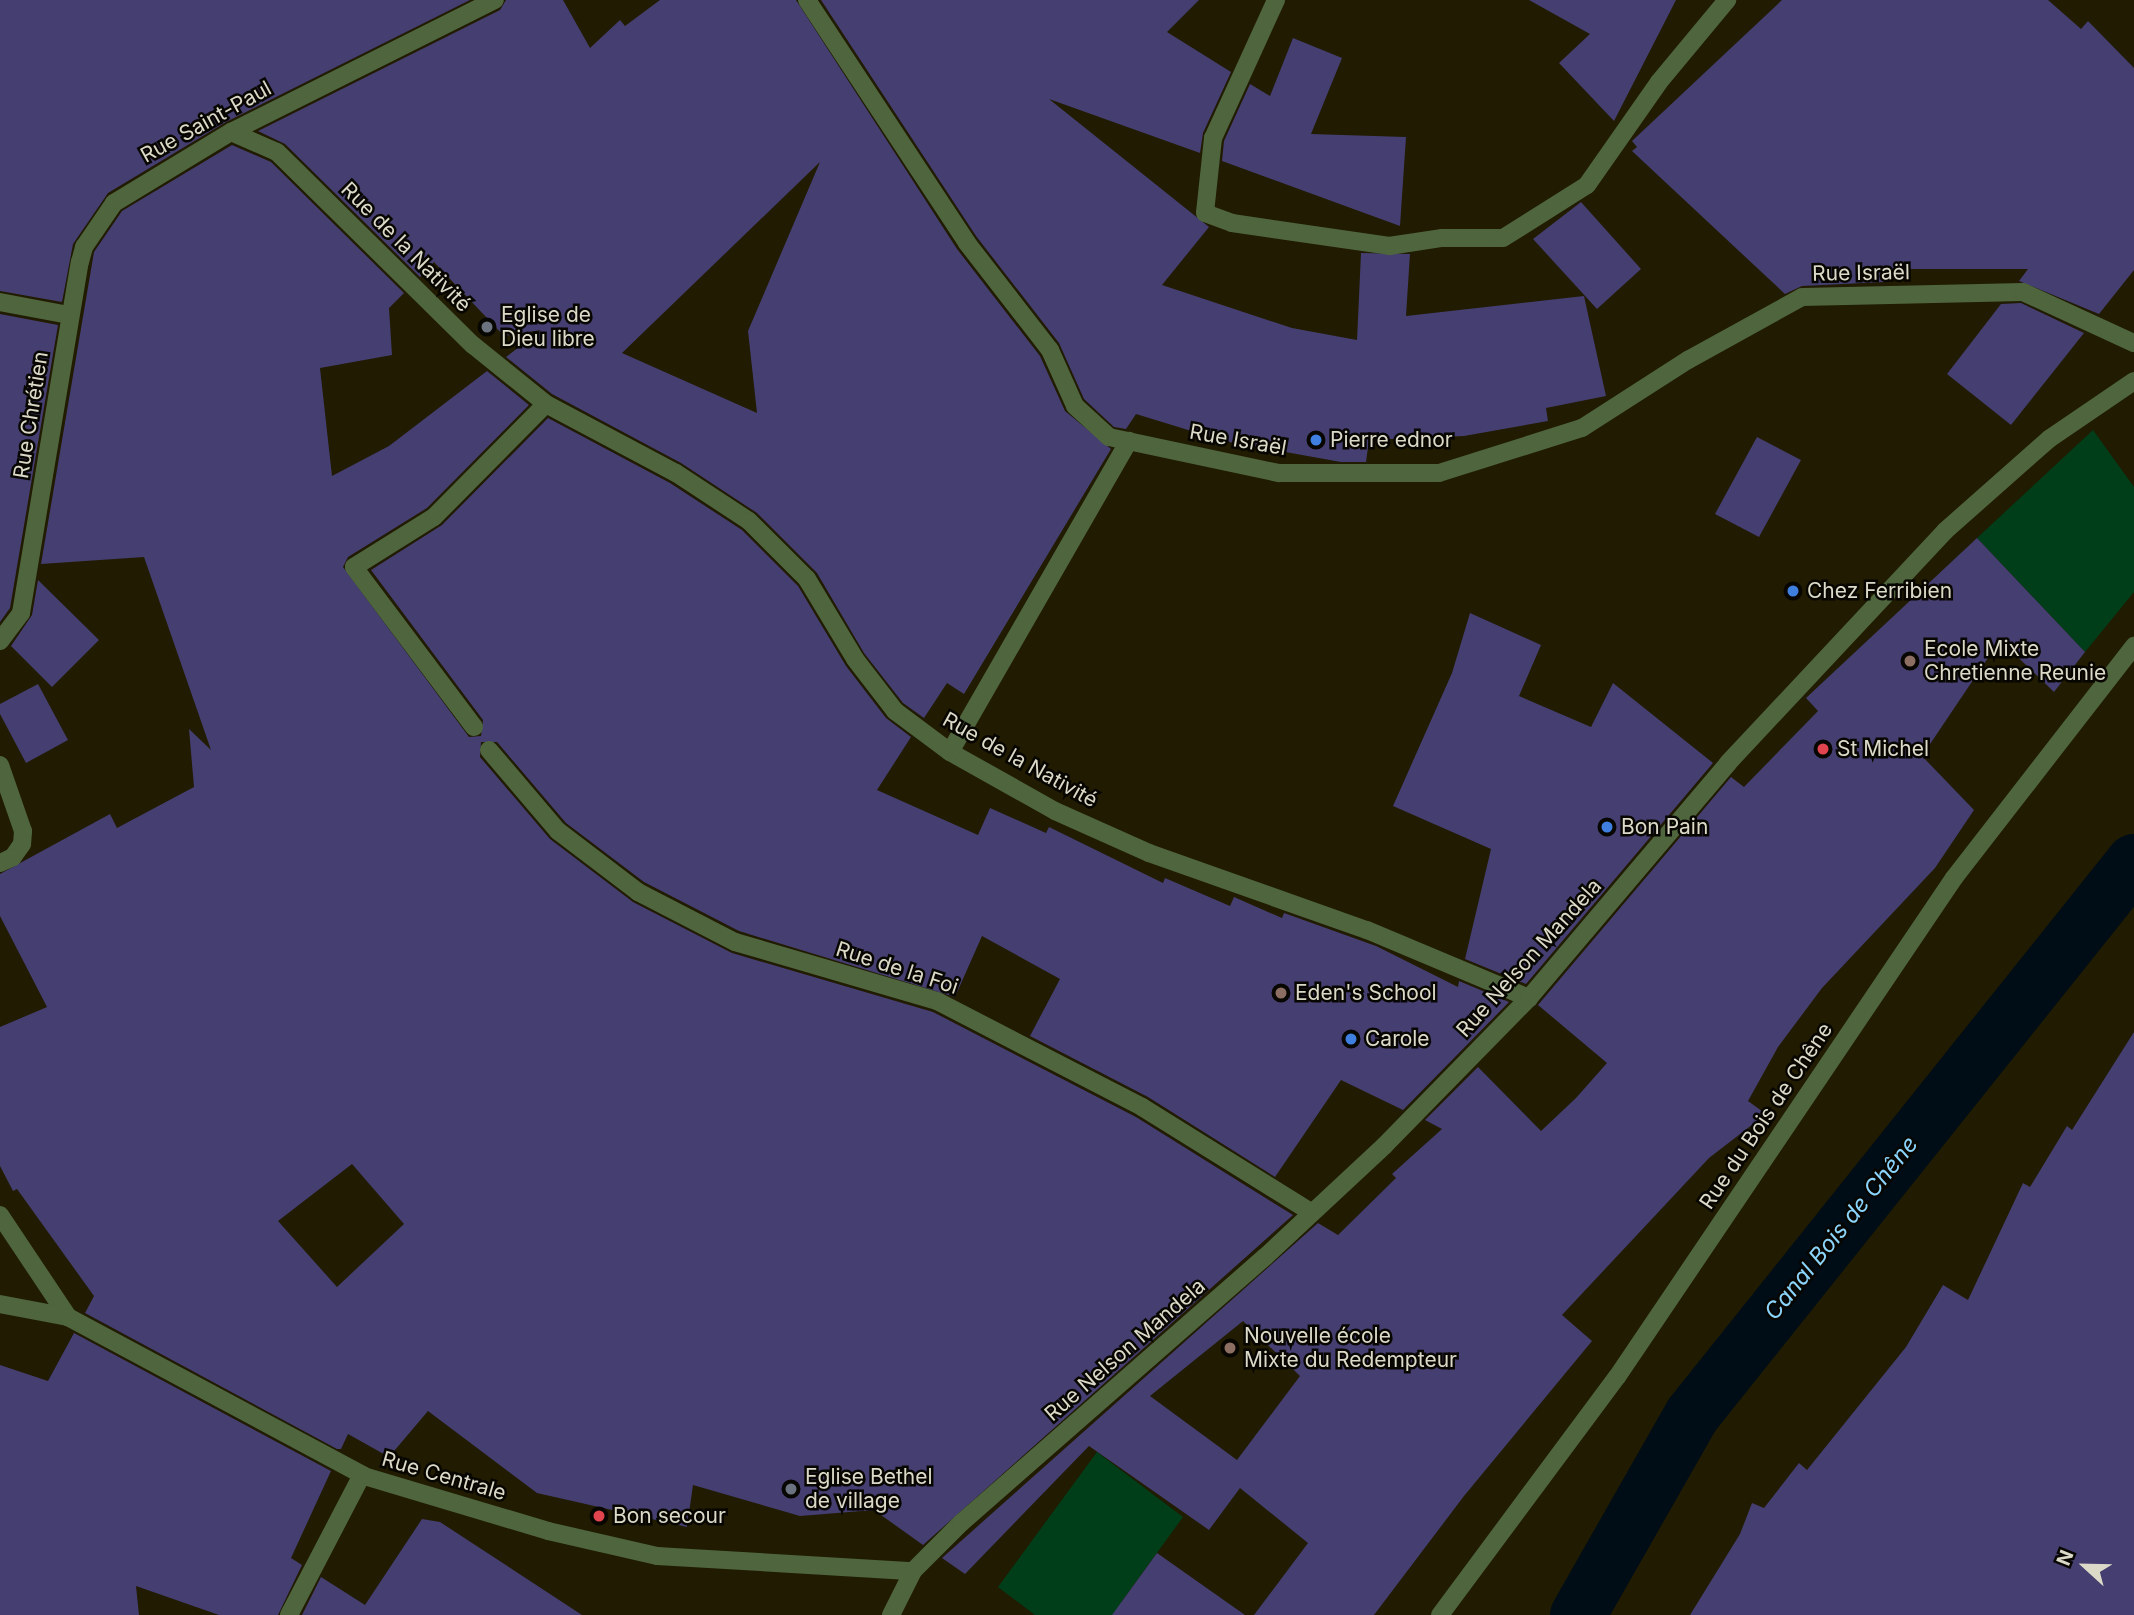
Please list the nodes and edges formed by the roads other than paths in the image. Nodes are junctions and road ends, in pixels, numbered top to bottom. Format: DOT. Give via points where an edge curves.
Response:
graph roads {
  1 [pos="495,0"];
  2 [pos="807,0"];
  3 [pos="1276,0"];
  4 [pos="1727,0"];
  5 [pos="231,132"];
  6 [pos="0,302"];
  7 [pos="69,315"];
  8 [pos="2134,343"];
  9 [pos="2134,381"];
  10 [pos="546,404"];
  11 [pos="1129,441"];
  12 [pos="0,641"];
  13 [pos="2134,646"];
  14 [pos="474,727"];
  15 [pos="489,750"];
  16 [pos="950,752"];
  17 [pos="0,765"];
  18 [pos="0,863"];
  19 [pos="1529,998"];
  20 [pos="1312,1213"];
  21 [pos="0,1215"];
  22 [pos="0,1304"];
  23 [pos="68,1317"];
  24 [pos="362,1475"];
  25 [pos="913,1571"];
  26 [pos="289,1615"];
  27 [pos="891,1615"];
  28 [pos="1440,1615"];
  1 -- 5 [label="street, Rue Saint-Paul"];
  2 -- 11 [label="street, Rue Israël" via="967,243 1050,350 1075,406 1110,437"];
  3 -- 4 [label="street" via="1213,138 1205,214 1231,223 1389,246 1442,238 1503,238 1587,186 1659,82"];
  5 -- 7 [label="street, Rue Saint-Paul" via="114,203 84,247"];
  5 -- 10 [label="street, Rue de la Nativité" via="277,152 473,345"];
  6 -- 7 [label="street"];
  7 -- 12 [label="street, Rue Chrétien" via="21,613"];
  8 -- 11 [label="street, Rue Israël" via="2023,292 1802,297 1688,360 1582,428 1438,473 1279,473"];
  9 -- 19 [label="street, Rue Nelson Mandela" via="2049,439 1945,531 1728,763"];
  10 -- 14 [label="street" via="434,517 354,568"];
  10 -- 16 [label="street, Rue de la Nativité" via="677,473 749,521 807,579 855,659 895,711"];
  11 -- 16 [label="street"];
  13 -- 28 [label="street, Rue du Bois de Chêne" via="1954,878 1617,1377"];
  15 -- 20 [label="street, Rue de la Foi" via="558,831 638,892 735,942 937,1001 1142,1107"];
  16 -- 19 [label="street, Rue de la Nativité" via="1055,811 1149,853 1367,930"];
  17 -- 18 [label="street" via="23,831 22,844 13,857"];
  19 -- 20 [label="street, Rue Nelson Mandela"];
  20 -- 25 [label="street, Rue Nelson Mandela" via="1169,1345 961,1523"];
  21 -- 23 [label="street"];
  22 -- 23 [label="street, Rue Centrale"];
  23 -- 24 [label="street, Rue Centrale"];
  24 -- 25 [label="street, Rue Centrale" via="622,1550"];
  24 -- 26 [label="street"];
  25 -- 27 [label="street, Rue Nelson Mandela"];
}
